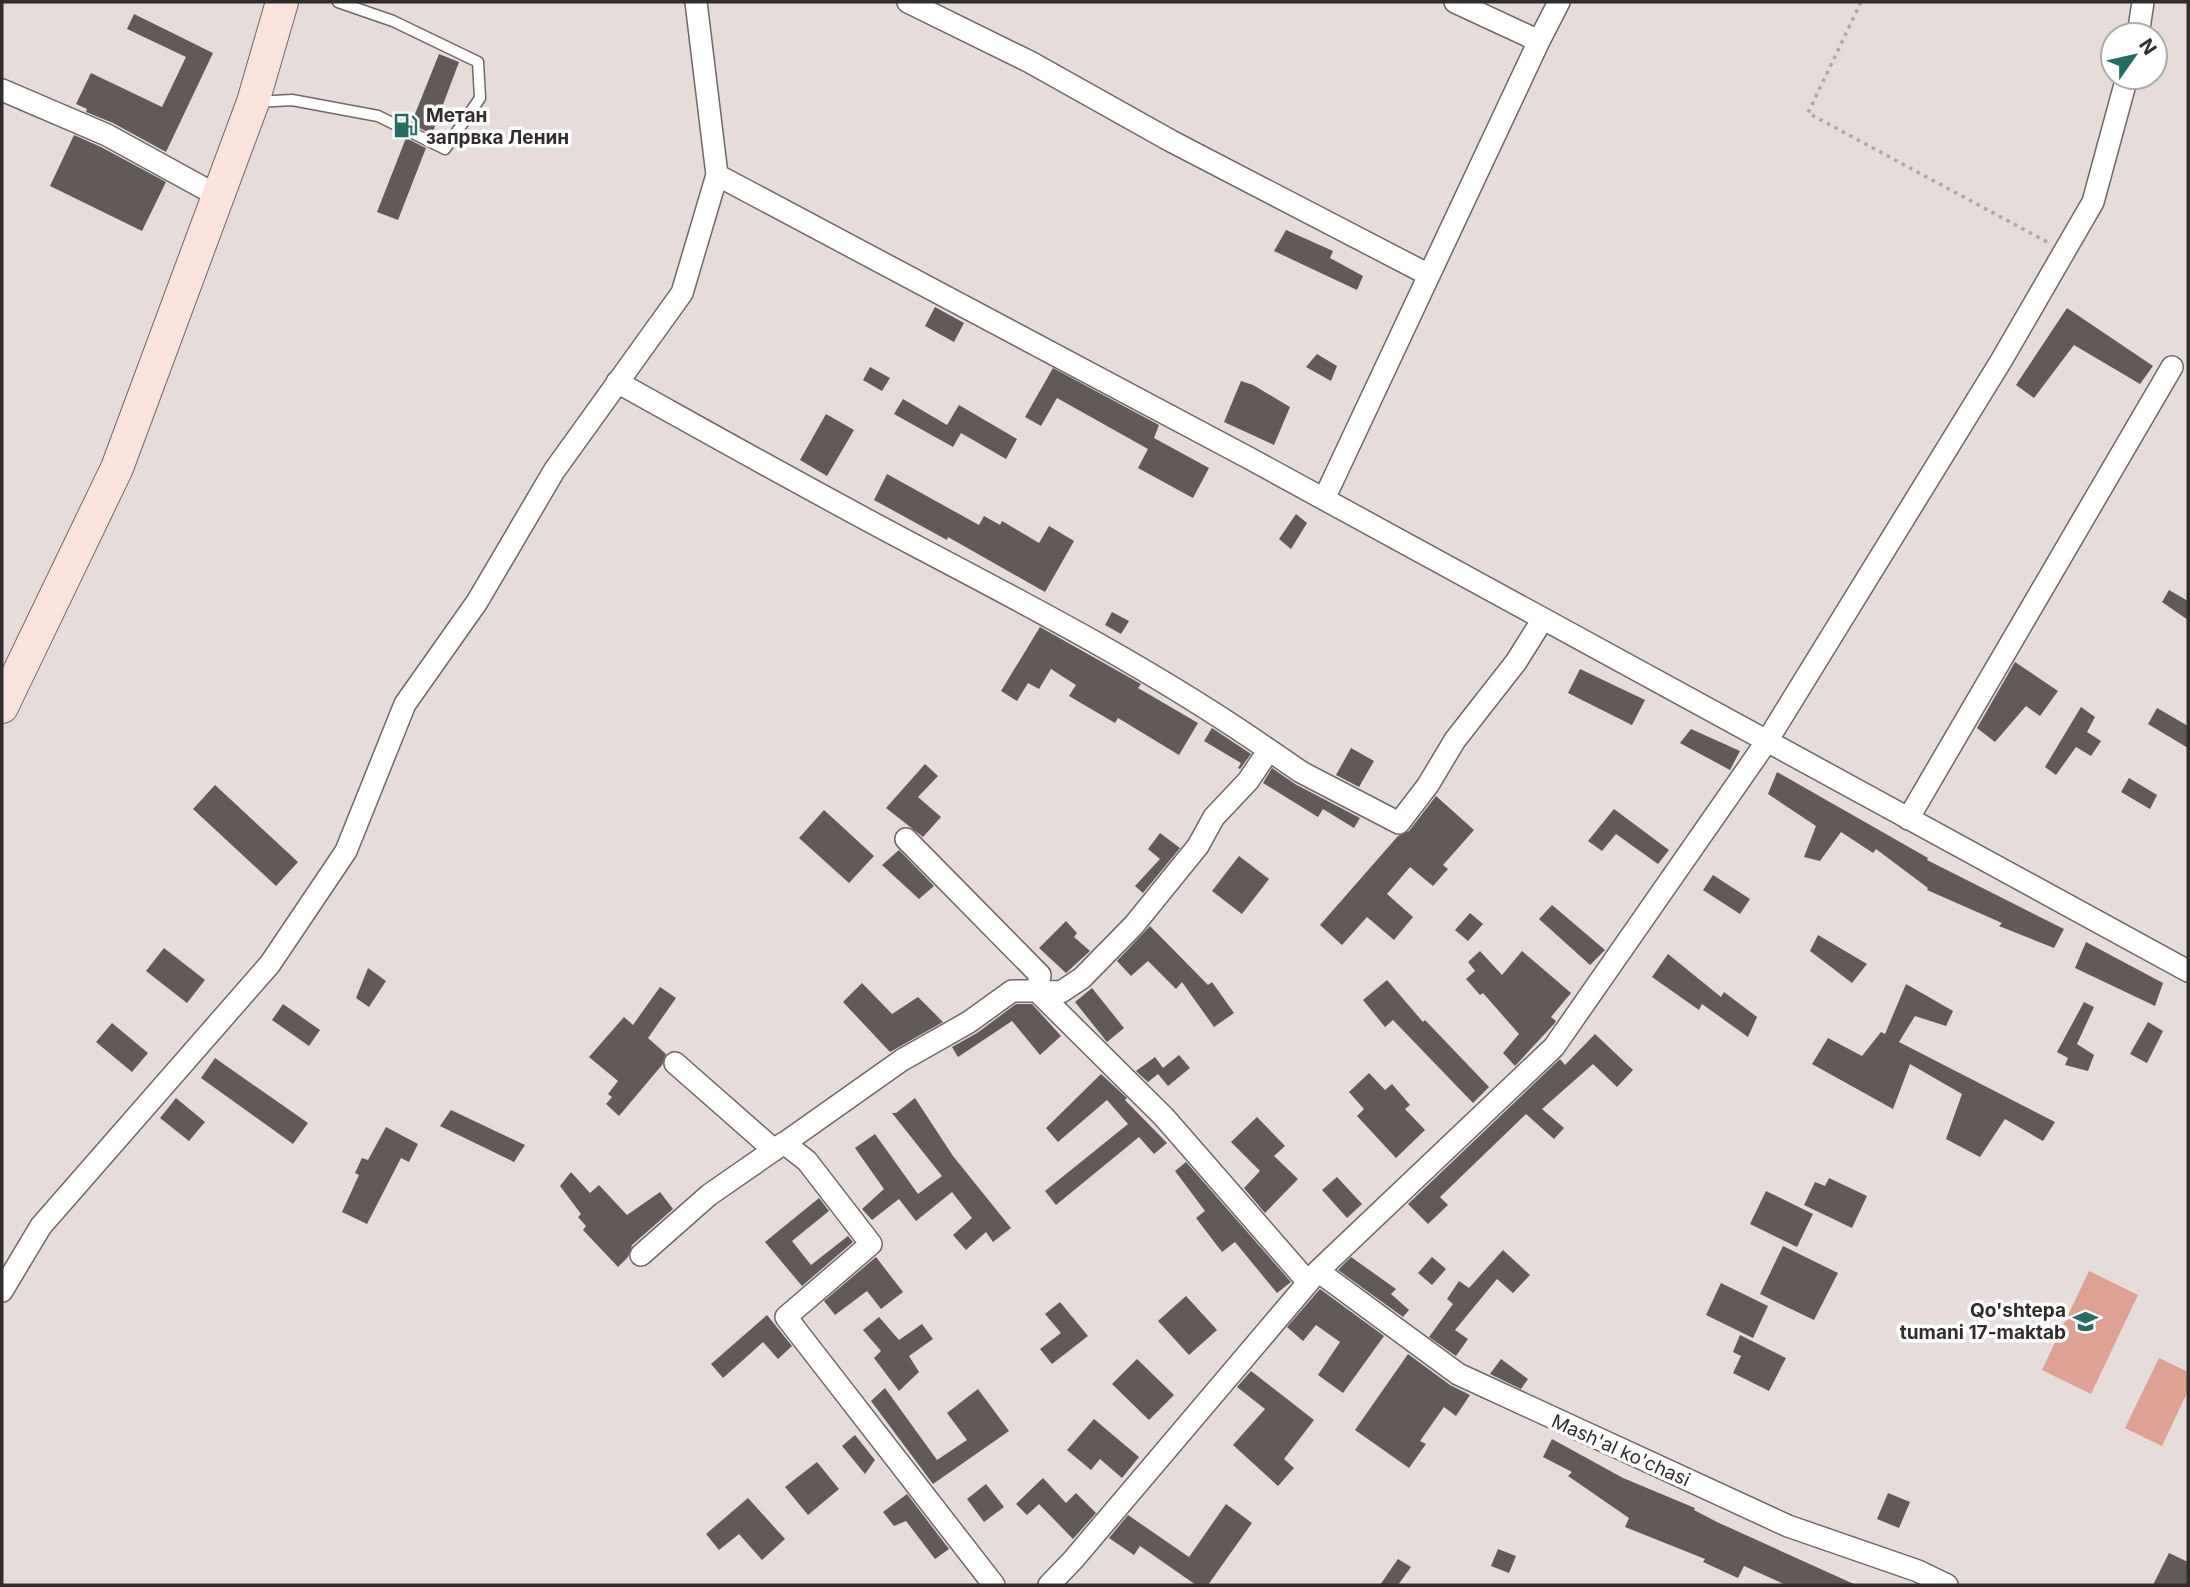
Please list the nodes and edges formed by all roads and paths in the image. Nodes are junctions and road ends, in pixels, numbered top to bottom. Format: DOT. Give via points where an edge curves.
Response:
graph roads {
  1 [pos="282,2"];
  2 [pos="338,2"];
  3 [pos="696,2"];
  4 [pos="908,2"];
  5 [pos="1455,2"];
  6 [pos="1559,2"];
  7 [pos="1861,2"];
  8 [pos="2143,2"];
  9 [pos="2140,21"];
  10 [pos="1539,41"];
  11 [pos="2,90"];
  12 [pos="2123,91"];
  13 [pos="253,102"];
  14 [pos="717,175"];
  15 [pos="218,196"];
  16 [pos="2064,251"];
  17 [pos="1429,275"];
  18 [pos="2172,367"];
  19 [pos="618,382"];
  20 [pos="1324,499"];
  21 [pos="1544,619"];
  22 [pos="2,707"];
  23 [pos="1767,741"];
  24 [pos="1269,750"];
  25 [pos="1908,819"];
  26 [pos="906,839"];
  27 [pos="2188,971"];
  28 [pos="1037,991"];
  29 [pos="675,1063"];
  30 [pos="780,1146"];
  31 [pos="641,1255"];
  32 [pos="1313,1276"];
  33 [pos="2,1292"];
  34 [pos="1915,1578"];
  35 [pos="994,1585"];
  36 [pos="1049,1585"];
  37 [pos="1947,1585"];
  1 -- 13 [label="main road"];
  2 -- 13 [label="lane" via="393,21 478,62 480,98 445,149 378,116 292,100"];
  3 -- 14 [label="street"];
  4 -- 17 [label="street"];
  5 -- 10 [label="street"];
  6 -- 10 [label="street"];
  7 -- 16 [label="path" via="1808,113"];
  8 -- 9 [label="street"];
  10 -- 17 [label="street"];
  11 -- 15 [label="street" via="107,135"];
  12 -- 16 [label="street" via="2093,202"];
  13 -- 15 [label="main road"];
  14 -- 19 [label="street" via="682,293"];
  14 -- 20 [label="street"];
  15 -- 22 [label="main road" via="117,468"];
  16 -- 23 [label="street"];
  17 -- 20 [label="street"];
  18 -- 25 [label="street"];
  19 -- 24 [label="street" via="1012,595"];
  19 -- 33 [label="street" via="554,471 477,602 405,704 346,851 270,964 41,1226"];
  20 -- 21 [label="street"];
  21 -- 23 [label="street"];
  21 -- 24 [label="street" via="1398,823"];
  23 -- 25 [label="street"];
  23 -- 32 [label="street" via="1555,1047"];
  24 -- 28 [label="street" via="1126,933 1082,978 1061,992"];
  25 -- 27 [label="street"];
  26 -- 28 [label="street" via="1040,975"];
  28 -- 30 [label="street" via="1012,991 902,1060"];
  28 -- 32 [label="street, Mash'al ko'chasi" via="1164,1117"];
  29 -- 30 [label="street"];
  30 -- 31 [label="street" via="709,1195"];
  30 -- 35 [label="street" via="807,1161 871,1244 786,1317"];
  32 -- 34 [label="street, Mash'al ko'chasi" via="1458,1374 1788,1526"];
  32 -- 36 [label="street"];
  34 -- 37 [label="street, Mash'al ko'chasi"];
}
